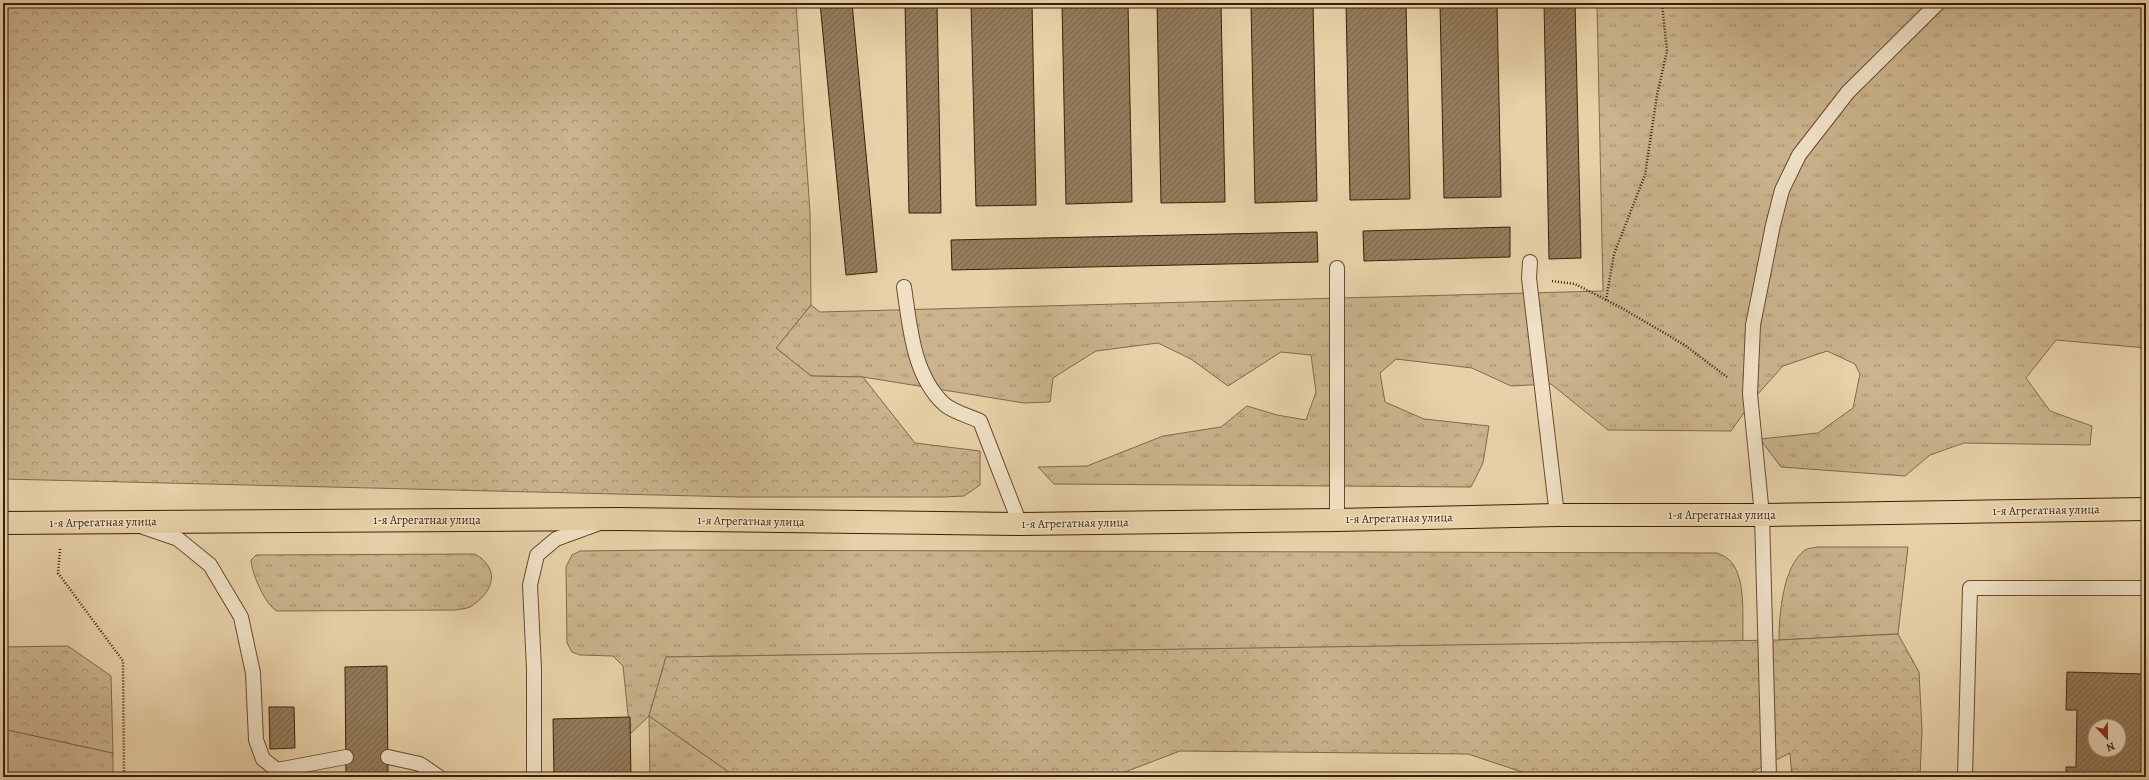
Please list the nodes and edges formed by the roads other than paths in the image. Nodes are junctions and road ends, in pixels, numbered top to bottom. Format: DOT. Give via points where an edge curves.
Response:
graph roads {
  1 [pos="1938,3"];
  2 [pos="1530,262"];
  3 [pos="1337,268"];
  4 [pos="904,288"];
  5 [pos="2146,509"];
  6 [pos="1557,515"];
  7 [pos="1762,515"];
  8 [pos="619,519"];
  9 [pos="1337,520"];
  10 [pos="128,522"];
  11 [pos="3,523"];
  12 [pos="1020,524"];
  13 [pos="2146,588"];
  14 [pos="346,757"];
  15 [pos="388,757"];
  16 [pos="439,777"];
  17 [pos="534,777"];
  18 [pos="1769,777"];
  19 [pos="1964,777"];
  1 -- 7 [label="lane" via="1848,92 1799,155 1782,190 1753,325 1750,394"];
  2 -- 6 [label="lane" via="1529,278"];
  3 -- 9 [label="lane"];
  4 -- 12 [label="lane" via="911,336 926,382 945,405 980,421"];
  5 -- 7 [label="main road, 1-я Агрегатная улица"];
  6 -- 7 [label="main road, 1-я Агрегатная улица"];
  6 -- 9 [label="main road, 1-я Агрегатная улица"];
  7 -- 18 [label="lane"];
  8 -- 10 [label="main road, 1-я Агрегатная улица"];
  8 -- 12 [label="main road, 1-я Агрегатная улица"];
  8 -- 17 [label="lane" via="556,539 538,555 530,585 534,669"];
  9 -- 12 [label="main road, 1-я Агрегатная улица"];
  10 -- 11 [label="main road, 1-я Агрегатная улица"];
  10 -- 14 [label="lane" via="178,539 210,565 240,617 253,672 256,740 263,759 276,770"];
  13 -- 19 [label="lane" via="1970,588"];
  15 -- 16 [label="lane" via="420,764"];
}
